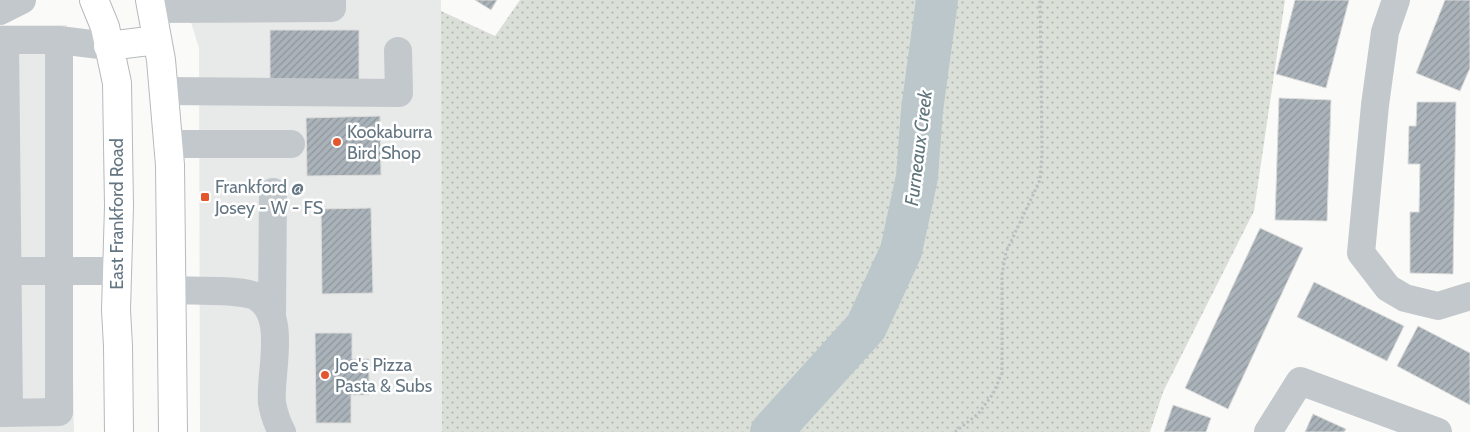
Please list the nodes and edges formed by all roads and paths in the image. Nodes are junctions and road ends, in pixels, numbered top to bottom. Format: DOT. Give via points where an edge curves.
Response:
graph roads {
  1 [pos="22,0"];
  2 [pos="94,0"];
  3 [pos="332,0"];
  4 [pos="1040,0"];
  5 [pos="1396,0"];
  6 [pos="191,4"];
  7 [pos="151,5"];
  8 [pos="0,11"];
  9 [pos="2,40"];
  10 [pos="59,40"];
  11 [pos="157,40"];
  12 [pos="108,46"];
  13 [pos="398,51"];
  14 [pos="164,91"];
  15 [pos="168,144"];
  16 [pos="291,144"];
  17 [pos="273,192"];
  18 [pos="4,270"];
  19 [pos="59,271"];
  20 [pos="117,271"];
  21 [pos="171,290"];
  22 [pos="1470,296"];
  23 [pos="272,316"];
  24 [pos="4,413"];
  25 [pos="119,432"];
  26 [pos="173,432"];
  27 [pos="282,432"];
  28 [pos="955,432"];
  29 [pos="1268,432"];
  30 [pos="1438,432"];
  1 -- 8 [label="lane"];
  2 -- 12 [label="main road, East Frankford Road" via="105,27"];
  3 -- 6 [label="lane" via="332,8"];
  4 -- 28 [label="path" via="1040,180 1006,252 1002,274 1002,372 978,414"];
  5 -- 22 [label="lane" via="1385,32 1374,105 1362,253 1388,288 1405,298 1438,306"];
  6 -- 7 [label="lane"];
  7 -- 11 [label="main road"];
  9 -- 10 [label="lane"];
  9 -- 18 [label="lane"];
  10 -- 12 [label="lane"];
  10 -- 19 [label="lane"];
  11 -- 12 [label="main road"];
  11 -- 14 [label="main road"];
  12 -- 20 [label="main road, East Frankford Road" via="116,83"];
  13 -- 14 [label="lane" via="399,93"];
  14 -- 15 [label="main road"];
  15 -- 16 [label="lane"];
  15 -- 21 [label="main road"];
  17 -- 23 [label="lane"];
  18 -- 19 [label="lane"];
  18 -- 24 [label="lane"];
  19 -- 20 [label="lane"];
  19 -- 24 [label="lane" via="59,412"];
  20 -- 25 [label="main road, East Frankford Road"];
  21 -- 23 [label="lane" via="242,292 255,296"];
  21 -- 26 [label="main road"];
  23 -- 27 [label="lane" via="275,331 272,402"];
  29 -- 30 [label="lane" via="1300,381"];
}
